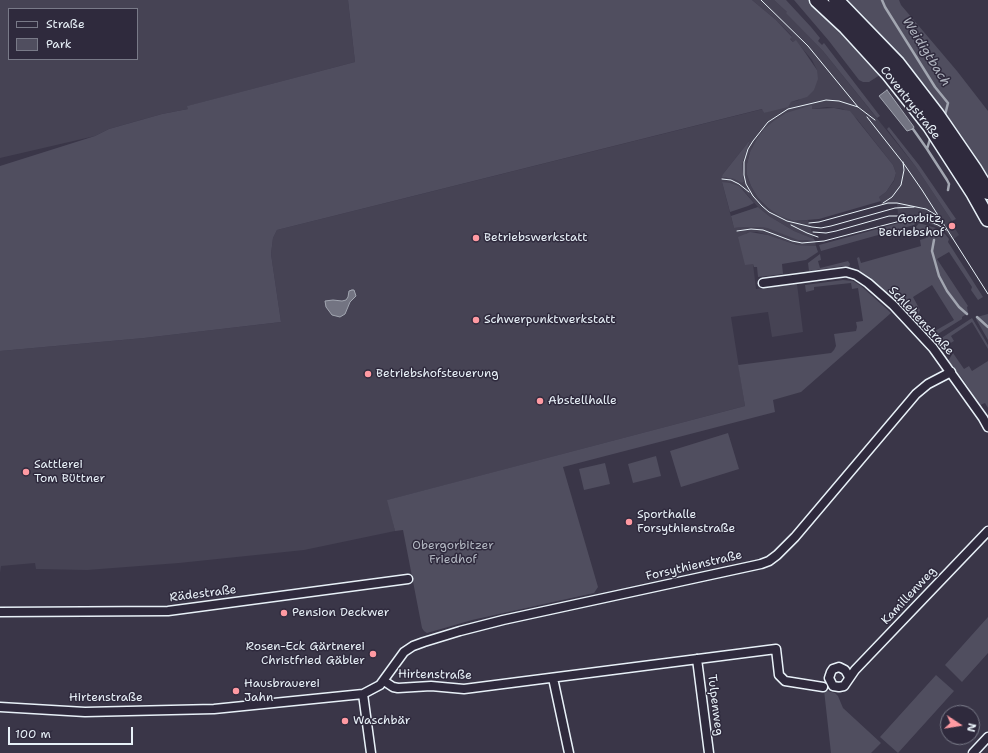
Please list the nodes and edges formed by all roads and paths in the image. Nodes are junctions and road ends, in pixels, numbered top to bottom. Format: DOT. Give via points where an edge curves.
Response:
graph roads {
  1 [pos="817,0"];
  2 [pos="836,0"];
  3 [pos="988,192"];
  4 [pos="988,218"];
  5 [pos="763,283"];
  6 [pos="950,372"];
  7 [pos="988,427"];
  8 [pos="988,531"];
  9 [pos="408,579"];
  10 [pos="0,612"];
  11 [pos="697,659"];
  12 [pos="553,678"];
  13 [pos="848,678"];
  14 [pos="384,681"];
  15 [pos="823,687"];
  16 [pos="363,694"];
  17 [pos="0,706"];
  18 [pos="988,737"];
  19 [pos="371,753"];
  20 [pos="569,753"];
  21 [pos="709,753"];
  22 [pos="973,753"];
  1 -- 4 [label="highway, Coventrystraße" via="888,73 930,126"];
  2 -- 3 [label="highway, Coventrystraße" via="897,63 937,115"];
  5 -- 6 [label="street, Schlehenstraße" via="846,272 856,275 893,305 933,348"];
  6 -- 7 [label="street, Schlehenstraße"];
  6 -- 14 [label="street, Forsythienstraße" via="916,394 795,537 769,561 503,620 431,640 404,652"];
  8 -- 13 [label="street, Kamillenweg"];
  9 -- 10 [label="street, Rädestraße" via="168,611"];
  11 -- 12 [label="street, Hirtenstraße"];
  11 -- 15 [label="street, Hirtenstraße" via="776,649 779,676 785,681"];
  11 -- 21 [label="street, Tulpenweg"];
  12 -- 14 [label="street, Hirtenstraße" via="464,689 431,686 398,688"];
  12 -- 20 [label="street"];
  14 -- 16 [label="street, Hirtenstraße"];
  16 -- 17 [label="street, Hirtenstraße" via="214,709 85,712"];
  16 -- 19 [label="street"];
  18 -- 22 [label="street"];
}
